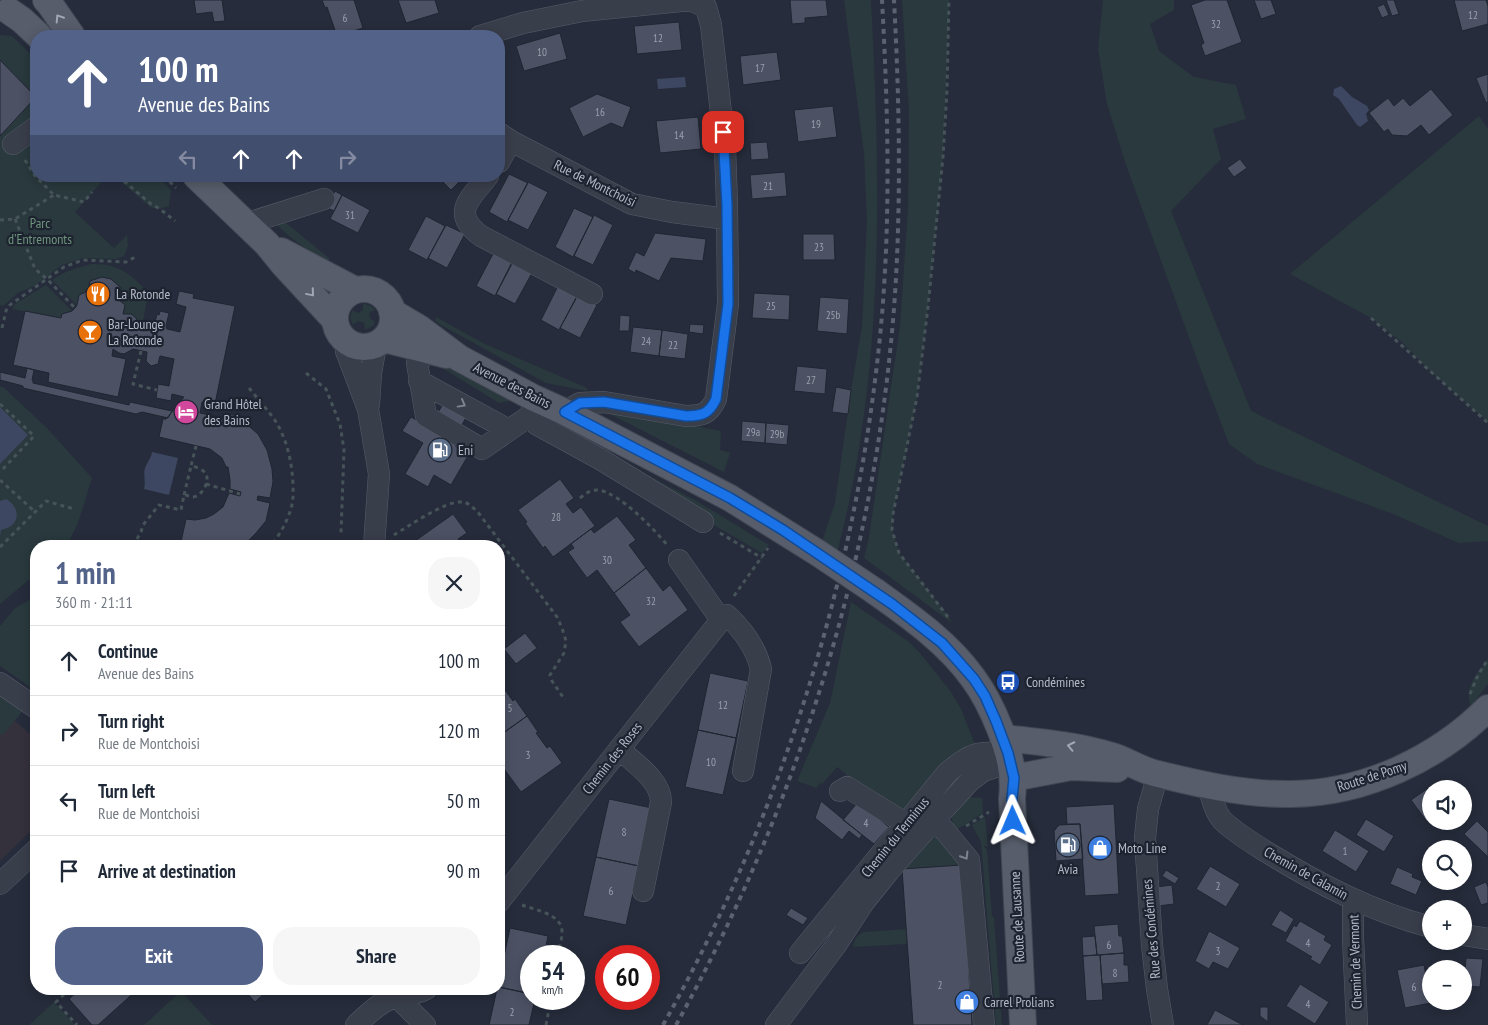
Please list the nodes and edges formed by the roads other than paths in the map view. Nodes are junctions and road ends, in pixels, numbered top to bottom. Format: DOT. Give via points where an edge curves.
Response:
graph roads {
  1 [pos="46,0"];
  2 [pos="13,7"];
  3 [pos="33,30"];
  4 [pos="68,30"];
  5 [pos="500,30"];
  6 [pos="30,131"];
  7 [pos="505,137"];
  8 [pos="13,144"];
  9 [pos="202,182"];
  10 [pos="484,182"];
  11 [pos="324,199"];
  12 [pos="727,220"];
  13 [pos="246,224"];
  14 [pos="267,244"];
  15 [pos="355,290"];
  16 [pos="592,294"];
  17 [pos="392,312"];
  18 [pos="335,320"];
  19 [pos="348,342"];
  20 [pos="380,342"];
  21 [pos="429,351"];
  22 [pos="459,358"];
  23 [pos="419,380"];
  24 [pos="532,407"];
  25 [pos="368,409"];
  26 [pos="565,412"];
  27 [pos="509,430"];
  28 [pos="703,522"];
  29 [pos="380,540"];
  30 [pos="679,560"];
  31 [pos="876,592"];
  32 [pos="724,617"];
  33 [pos="0,683"];
  34 [pos="30,704"];
  35 [pos="1488,708"];
  36 [pos="619,749"];
  37 [pos="1009,758"];
  38 [pos="743,771"];
  39 [pos="1154,773"];
  40 [pos="1208,784"];
  41 [pos="840,791"];
  42 [pos="935,819"];
  43 [pos="905,823"];
  44 [pos="30,856"];
  45 [pos="0,884"];
  46 [pos="643,892"];
  47 [pos="505,894"];
  48 [pos="1353,899"];
  49 [pos="1422,925"];
  50 [pos="1472,936"];
  51 [pos="1488,938"];
  52 [pos="800,953"];
  53 [pos="392,995"];
  54 [pos="396,995"];
  55 [pos="356,1025"];
  56 [pos="425,1025"];
  57 [pos="776,1025"];
  58 [pos="984,1025"];
  59 [pos="1023,1025"];
  60 [pos="1163,1025"];
  61 [pos="1357,1025"];
  4 -- 1 [label="main road, one-way"];
  2 -- 3 [label="main road"];
  5 -- 12 [label="street" via="592,9 681,1 692,1 706,7 712,25 720,100"];
  6 -- 8 [label="street"];
  7 -- 12 [label="street, Rue de Montchoisi" via="632,204"];
  9 -- 13 [label="main road"];
  10 -- 16 [label="street" via="466,206 464,213 469,226 481,236"];
  11 -- 13 [label="street"];
  12 -- 26 [label="street" via="728,304 716,399 712,407 706,413 686,416 604,402 580,403"];
  13 -- 14 [label="main road"];
  14 -- 15 [label="main road"];
  14 -- 18 [label="main road, one-way"];
  15 -- 17 [label="main road" via="379,293 390,304"];
  15 -- 18 [label="main road" via="340,302"];
  17 -- 20 [label="main road" via="392,326"];
  17 -- 22 [label="main road"];
  18 -- 19 [label="main road" via="341,337"];
  19 -- 20 [label="main road" via="366,347"];
  19 -- 25 [label="street" via="346,351"];
  20 -- 21 [label="main road"];
  20 -- 25 [label="street" via="371,373"];
  21 -- 22 [label="main road"];
  21 -- 23 [label="street" via="417,363"];
  22 -- 24 [label="main road, Avenue des Bains"];
  23 -- 27 [label="street, one-way"];
  23 -- 27 [label="street" via="426,416 482,449"];
  24 -- 26 [label="main road, Avenue des Bains"];
  24 -- 27 [label="street"];
  24 -- 28 [label="street" via="536,424"];
  25 -- 29 [label="street" via="379,474"];
  26 -- 31 [label="main road, Avenue des Bains, bridge" via="730,498"];
  30 -- 32 [label="street"];
  31 -- 37 [label="main road, Route de Lausanne" via="942,643 966,669 985,696"];
  32 -- 36 [label="street, Chemin des Roses"];
  32 -- 38 [label="street" via="741,629 762,669"];
  33 -- 34 [label="street"];
  35 -- 40 [label="main road, Route de Pomy" via="1432,752 1362,783 1328,791 1292,794 1251,792"];
  36 -- 46 [label="street" via="656,783 661,796"];
  36 -- 47 [label="street, Chemin des Roses"];
  37 -- 39 [label="main road, Route de Pomy" via="1071,767"];
  39 -- 37 [label="main road, Route de Pomy, one-way" via="1112,756 1066,745"];
  37 -- 42 [label="street" via="970,781"];
  37 -- 43 [label="street, Chemin du Terminus" via="986,752 958,763"];
  37 -- 59 [label="main road, Route de Lausanne"];
  39 -- 40 [label="main road, Route de Pomy"];
  39 -- 60 [label="street, Rue des Condémines" via="1144,838 1152,945"];
  40 -- 48 [label="street, Chemin de Calamin" via="1221,819 1233,829 1283,862"];
  41 -- 43 [label="street" via="848,787"];
  42 -- 57 [label="street" via="864,902"];
  42 -- 58 [label="street, one-way" via="969,860"];
  43 -- 52 [label="street, Chemin du Terminus"];
  44 -- 45 [label="street"];
  48 -- 49 [label="street, Chemin de Calamin"];
  48 -- 61 [label="street, Chemin de Vermont"];
  50 -- 51 [label="street"];
  53 -- 55 [label="street"];
  54 -- 56 [label="street"];
}
